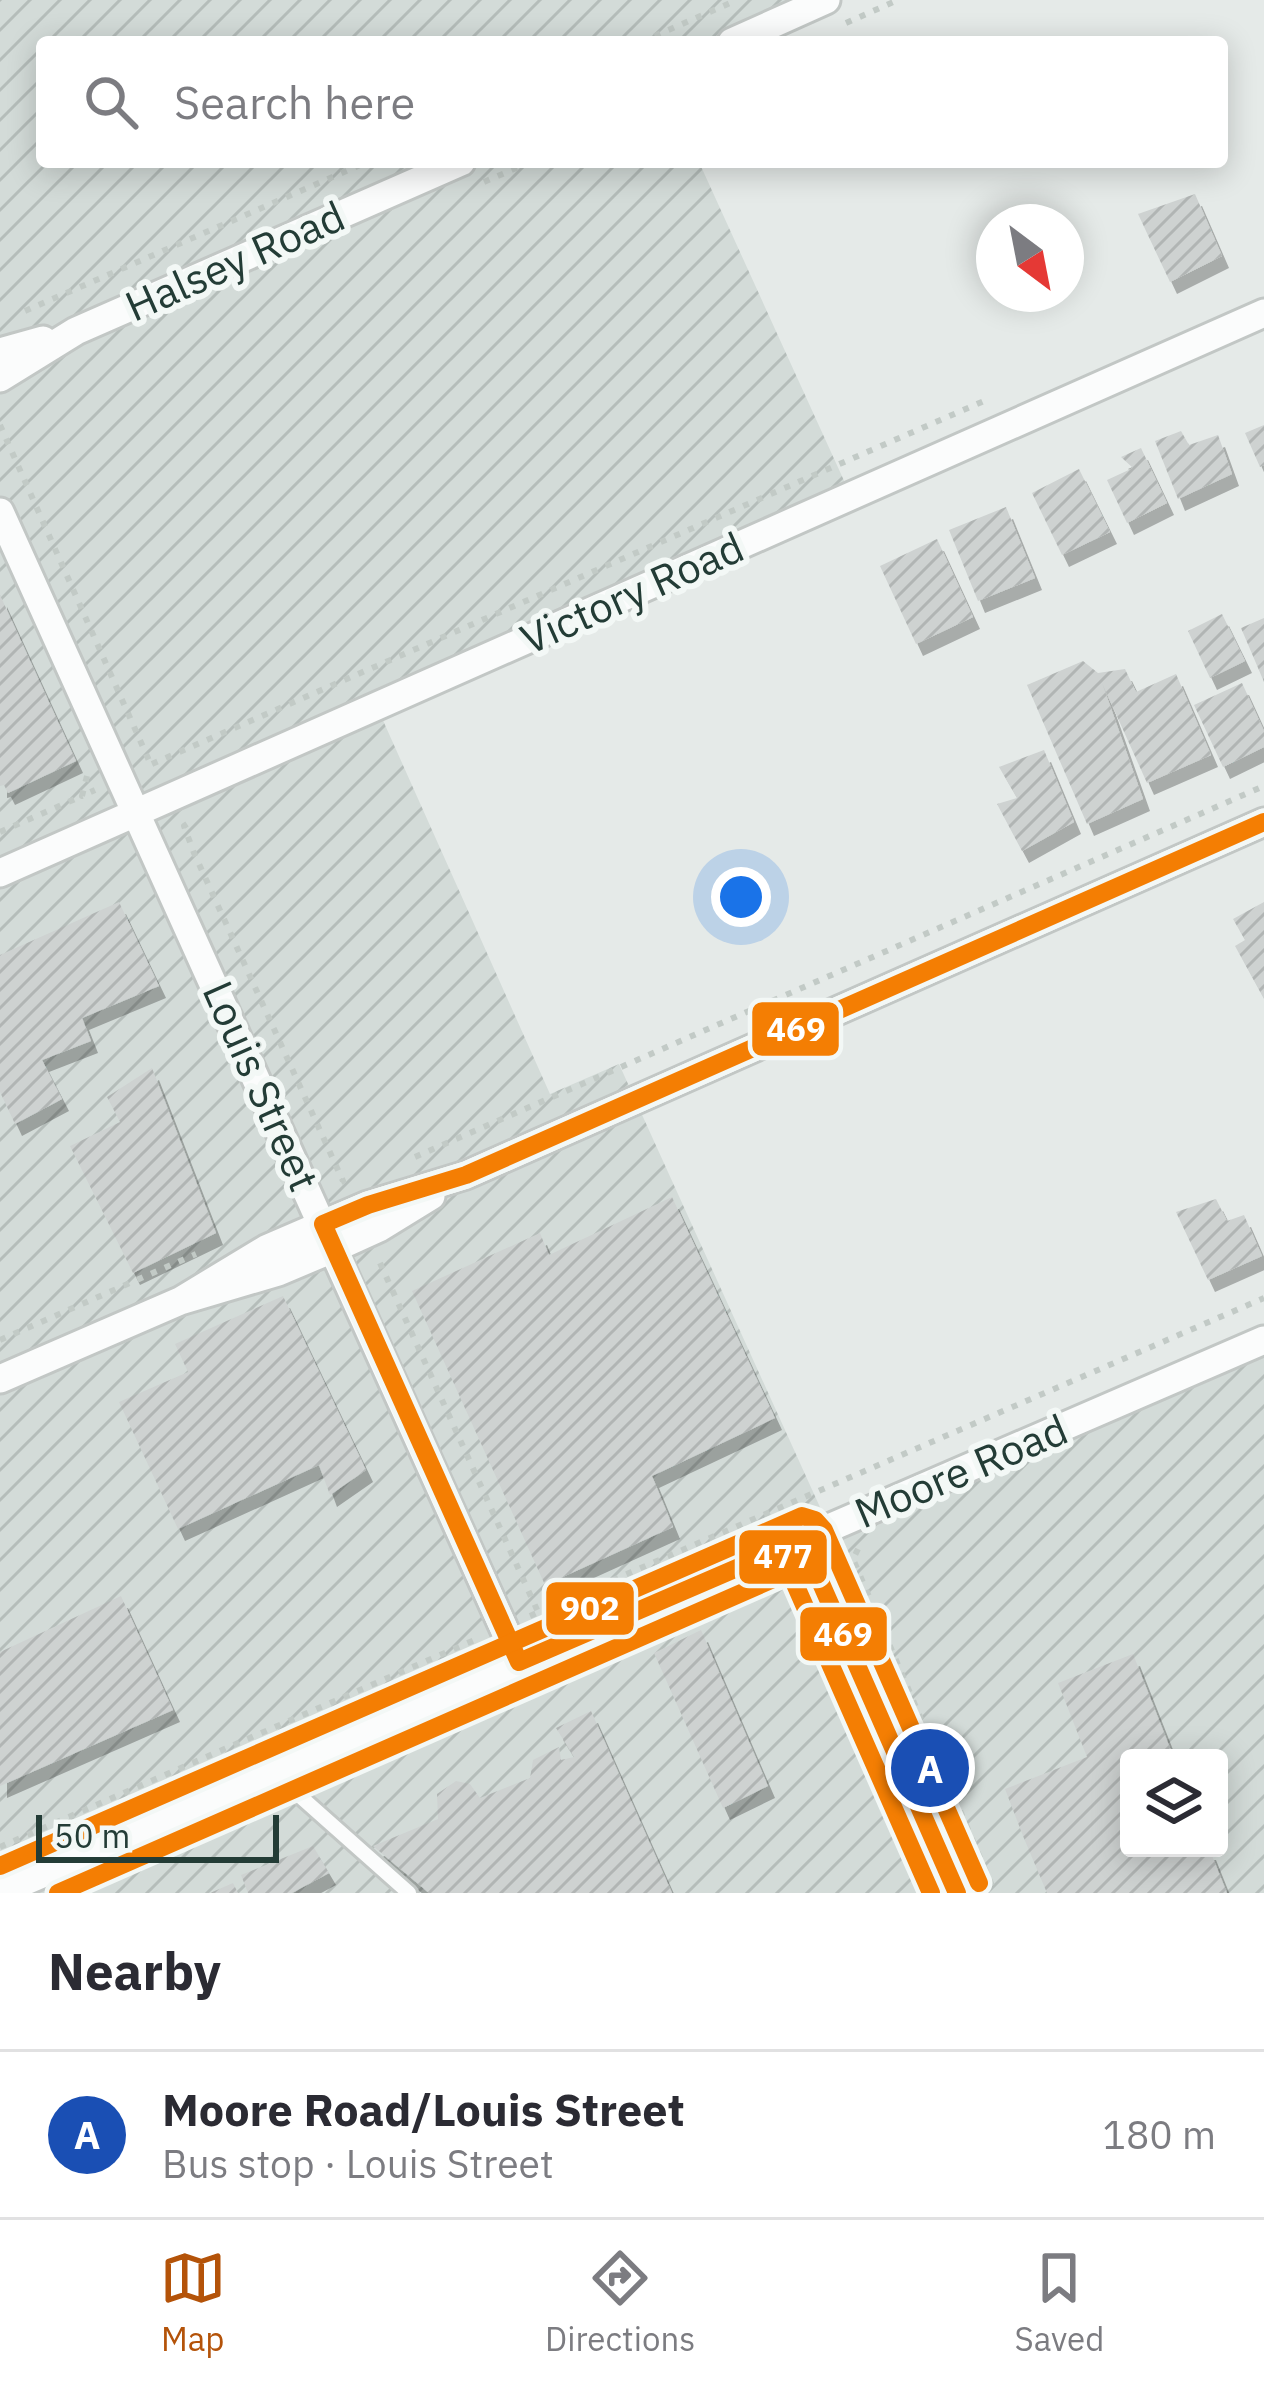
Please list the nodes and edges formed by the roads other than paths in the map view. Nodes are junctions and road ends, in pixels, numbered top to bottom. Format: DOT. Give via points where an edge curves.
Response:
graph roads {
  1 [pos="826,0"];
  2 [pos="745,36"];
  3 [pos="446,168"];
  4 [pos="1264,313"];
  5 [pos="76,331"];
  6 [pos="0,352"];
  7 [pos="0,378"];
  8 [pos="0,512"];
  9 [pos="136,813"];
  10 [pos="1264,822"];
  11 [pos="0,872"];
  12 [pos="329,1236"];
  13 [pos="1264,1340"];
  14 [pos="0,1379"];
  15 [pos="802,1540"];
  16 [pos="519,1662"];
  17 [pos="275,1774"];
  18 [pos="0,1892"];
  19 [pos="409,1893"];
  20 [pos="957,1893"];
  1 -- 2 [label="street"];
  3 -- 5 [label="street, Halsey Road"];
  4 -- 9 [label="street, Victory Road"];
  5 -- 6 [label="street, Halsey Road"];
  5 -- 7 [label="street, Halsey Road"];
  8 -- 9 [label="street, Louis Street"];
  9 -- 11 [label="street, Victory Road"];
  9 -- 12 [label="street, Louis Street"];
  10 -- 12 [label="street" via="466,1175 368,1205"];
  12 -- 14 [label="street" via="266,1249 180,1301"];
  12 -- 16 [label="street, Louis Street"];
  13 -- 15 [label="street, Moore Road"];
  15 -- 16 [label="street, Moore Road"];
  15 -- 20 [label="street"];
  16 -- 17 [label="street, Moore Road"];
  17 -- 18 [label="street, Moore Road"];
  17 -- 19 [label="lane"];
}
